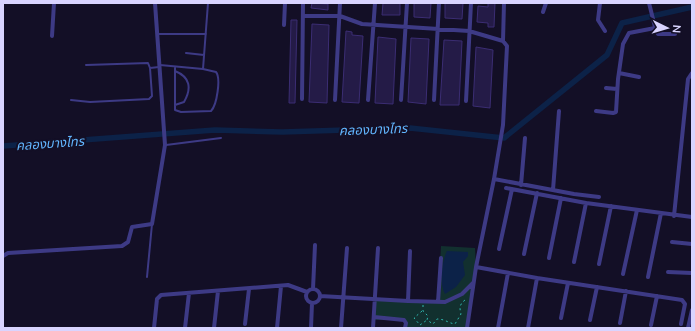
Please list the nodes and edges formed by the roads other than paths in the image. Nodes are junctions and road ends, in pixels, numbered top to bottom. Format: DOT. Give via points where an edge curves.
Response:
graph roads {
  1 [pos="54,3"];
  2 [pos="155,3"];
  3 [pos="208,3"];
  4 [pos="285,3"];
  5 [pos="304,3"];
  6 [pos="340,3"];
  7 [pos="375,3"];
  8 [pos="407,3"];
  9 [pos="439,3"];
  10 [pos="470,3"];
  11 [pos="504,3"];
  12 [pos="546,3"];
  13 [pos="600,3"];
  14 [pos="649,3"];
  15 [pos="543,12"];
  16 [pos="303,16"];
  17 [pos="340,16"];
  18 [pos="284,24"];
  19 [pos="373,25"];
  20 [pos="406,27"];
  21 [pos="655,27"];
  22 [pos="438,29"];
  23 [pos="469,31"];
  24 [pos="605,31"];
  25 [pos="157,34"];
  26 [pos="206,34"];
  27 [pos="675,34"];
  28 [pos="52,36"];
  29 [pos="502,41"];
  30 [pos="186,54"];
  31 [pos="204,55"];
  32 [pos="86,65"];
  33 [pos="159,66"];
  34 [pos="175,67"];
  35 [pos="150,68"];
  36 [pos="203,69"];
  37 [pos="175,71"];
  38 [pos="619,73"];
  39 [pos="692,73"];
  40 [pos="639,77"];
  41 [pos="606,88"];
  42 [pos="618,89"];
  43 [pos="302,99"];
  44 [pos="71,100"];
  45 [pos="335,100"];
  46 [pos="368,100"];
  47 [pos="401,100"];
  48 [pos="434,100"];
  49 [pos="466,101"];
  50 [pos="174,105"];
  51 [pos="558,111"];
  52 [pos="596,111"];
  53 [pos="221,138"];
  54 [pos="525,138"];
  55 [pos="164,145"];
  56 [pos="494,179"];
  57 [pos="521,184"];
  58 [pos="506,188"];
  59 [pos="512,189"];
  60 [pos="553,190"];
  61 [pos="537,193"];
  62 [pos="599,197"];
  63 [pos="561,198"];
  64 [pos="586,202"];
  65 [pos="612,206"];
  66 [pos="637,210"];
  67 [pos="661,214"];
  68 [pos="674,216"];
  69 [pos="692,217"];
  70 [pos="151,225"];
  71 [pos="672,242"];
  72 [pos="692,244"];
  73 [pos="315,245"];
  74 [pos="347,248"];
  75 [pos="378,248"];
  76 [pos="499,249"];
  77 [pos="410,250"];
  78 [pos="524,254"];
  79 [pos="3,256"];
  80 [pos="441,258"];
  81 [pos="549,258"];
  82 [pos="574,262"];
  83 [pos="599,264"];
  84 [pos="476,267"];
  85 [pos="668,272"];
  86 [pos="508,273"];
  87 [pos="692,273"];
  88 [pos="623,274"];
  89 [pos="147,277"];
  90 [pos="648,277"];
  91 [pos="537,278"];
  92 [pos="473,283"];
  93 [pos="568,283"];
  94 [pos="281,286"];
  95 [pos="597,287"];
  96 [pos="249,289"];
  97 [pos="313,289"];
  98 [pos="218,291"];
  99 [pos="626,291"];
  100 [pos="189,292"];
  101 [pos="307,292"];
  102 [pos="320,296"];
  103 [pos="657,296"];
  104 [pos="343,298"];
  105 [pos="375,299"];
  106 [pos="408,301"];
  107 [pos="438,302"];
  108 [pos="312,303"];
  109 [pos="692,310"];
  110 [pos="374,317"];
  111 [pos="561,318"];
  112 [pos="590,320"];
  113 [pos="620,323"];
  114 [pos="245,324"];
  115 [pos="681,324"];
  116 [pos="651,325"];
  117 [pos="154,328"];
  118 [pos="185,328"];
  119 [pos="214,328"];
  120 [pos="277,328"];
  121 [pos="311,328"];
  122 [pos="342,328"];
  123 [pos="373,328"];
  124 [pos="405,328"];
  125 [pos="467,328"];
  126 [pos="498,328"];
  127 [pos="528,328"];
  128 [pos="688,328"];
  1 -- 28 [label="street"];
  2 -- 25 [label="street"];
  3 -- 26 [label="lane"];
  4 -- 18 [label="street"];
  5 -- 16 [label="street"];
  6 -- 17 [label="street"];
  7 -- 19 [label="street"];
  8 -- 20 [label="street"];
  9 -- 22 [label="street"];
  10 -- 23 [label="street"];
  11 -- 29 [label="street"];
  12 -- 15 [label="street"];
  13 -- 24 [label="street" via="598,20"];
  14 -- 21 [label="street"];
  16 -- 17 [label="street"];
  16 -- 43 [label="street"];
  17 -- 19 [label="street" via="352,22"];
  17 -- 45 [label="street"];
  19 -- 20 [label="street"];
  19 -- 46 [label="street"];
  20 -- 22 [label="street"];
  20 -- 47 [label="street"];
  21 -- 27 [label="street" via="658,34"];
  21 -- 38 [label="street" via="629,33 623,44"];
  22 -- 23 [label="street"];
  22 -- 48 [label="street"];
  23 -- 29 [label="street"];
  23 -- 49 [label="street"];
  25 -- 26 [label="lane"];
  25 -- 33 [label="street"];
  26 -- 31 [label="lane"];
  29 -- 56 [label="street" via="507,46 508,55 503,125"];
  30 -- 31 [label="lane"];
  31 -- 36 [label="lane"];
  32 -- 35 [label="lane" via="148,63"];
  33 -- 34 [label="lane"];
  33 -- 35 [label="lane"];
  33 -- 55 [label="street"];
  34 -- 36 [label="lane"];
  34 -- 37 [label="lane"];
  35 -- 44 [label="lane" via="152,96 149,99 90,102"];
  36 -- 50 [label="lane" via="218,74 213,110 181,112 175,110"];
  37 -- 50 [label="lane"];
  37 -- 50 [label="lane" via="185,76 189,91 184,102"];
  38 -- 40 [label="street"];
  38 -- 42 [label="street"];
  39 -- 68 [label="street" via="688,79"];
  41 -- 42 [label="street"];
  42 -- 52 [label="street" via="616,112"];
  51 -- 60 [label="street"];
  53 -- 55 [label="lane"];
  54 -- 57 [label="street"];
  55 -- 70 [label="street"];
  56 -- 57 [label="street"];
  56 -- 84 [label="street"];
  57 -- 60 [label="street"];
  58 -- 59 [label="street"];
  59 -- 61 [label="street"];
  59 -- 76 [label="street"];
  60 -- 62 [label="street"];
  61 -- 63 [label="street"];
  61 -- 78 [label="street"];
  63 -- 64 [label="street"];
  63 -- 81 [label="street"];
  64 -- 65 [label="street"];
  64 -- 82 [label="street"];
  65 -- 66 [label="street"];
  65 -- 83 [label="street"];
  66 -- 67 [label="street"];
  66 -- 88 [label="street"];
  67 -- 68 [label="street"];
  67 -- 90 [label="street"];
  68 -- 69 [label="street"];
  70 -- 79 [label="street" via="135,226 131,230 128,242 122,246 8,253"];
  70 -- 89 [label="lane"];
  71 -- 72 [label="street"];
  73 -- 97 [label="street"];
  74 -- 104 [label="street"];
  75 -- 105 [label="street"];
  77 -- 106 [label="street"];
  80 -- 107 [label="street"];
  84 -- 86 [label="street"];
  84 -- 92 [label="street"];
  85 -- 87 [label="street"];
  86 -- 91 [label="street"];
  86 -- 126 [label="street"];
  91 -- 93 [label="street"];
  91 -- 127 [label="street"];
  92 -- 107 [label="street" via="462,294"];
  92 -- 125 [label="street"];
  93 -- 95 [label="street"];
  93 -- 111 [label="street"];
  94 -- 96 [label="street"];
  94 -- 101 [label="street" via="295,287"];
  94 -- 120 [label="street"];
  95 -- 99 [label="street"];
  95 -- 112 [label="street"];
  96 -- 98 [label="street"];
  96 -- 114 [label="street"];
  97 -- 101 [label="street"];
  97 -- 102 [label="street" via="318,291"];
  98 -- 100 [label="street"];
  98 -- 119 [label="street"];
  99 -- 103 [label="street"];
  99 -- 113 [label="street"];
  100 -- 117 [label="street" via="159,296"];
  100 -- 118 [label="street"];
  101 -- 108 [label="street" via="307,299"];
  102 -- 104 [label="street"];
  102 -- 108 [label="street"];
  103 -- 115 [label="street" via="685,301"];
  103 -- 116 [label="street"];
  104 -- 105 [label="street"];
  104 -- 122 [label="street"];
  105 -- 106 [label="street"];
  105 -- 110 [label="street"];
  106 -- 107 [label="street"];
  108 -- 121 [label="street"];
  109 -- 128 [label="street"];
  110 -- 123 [label="street"];
  110 -- 124 [label="street" via="404,320"];
}
